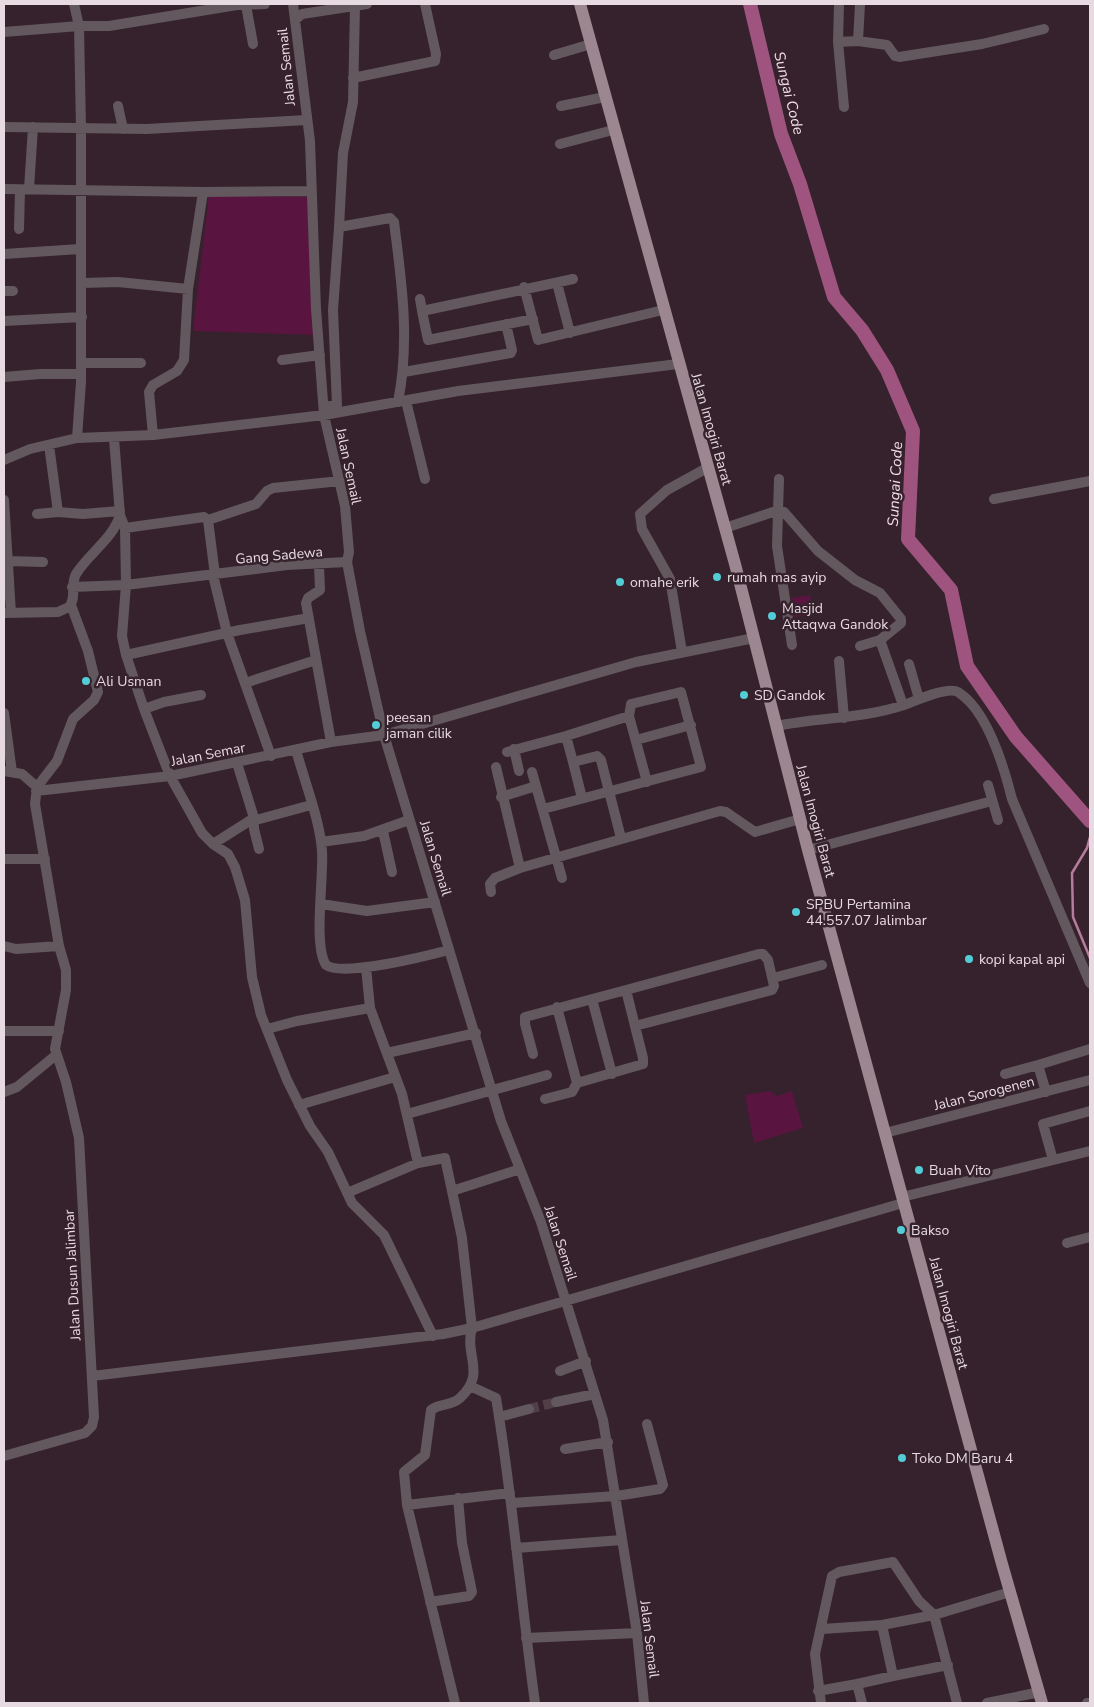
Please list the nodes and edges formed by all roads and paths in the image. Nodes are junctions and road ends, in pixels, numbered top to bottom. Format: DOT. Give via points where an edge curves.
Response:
graph roads {
  1 [pos="74,4"];
  2 [pos="265,4"];
  3 [pos="368,4"];
  4 [pos="425,4"];
  5 [pos="580,4"];
  6 [pos="839,4"];
  7 [pos="860,4"];
  8 [pos="240,5"];
  9 [pos="293,5"];
  10 [pos="341,6"];
  11 [pos="355,6"];
  12 [pos="298,17"];
  13 [pos="79,26"];
  14 [pos="1044,29"];
  15 [pos="4,32"];
  16 [pos="858,41"];
  17 [pos="838,42"];
  18 [pos="253,44"];
  19 [pos="591,44"];
  20 [pos="554,55"];
  21 [pos="353,78"];
  22 [pos="605,97"];
  23 [pos="118,106"];
  24 [pos="562,106"];
  25 [pos="844,107"];
  26 [pos="306,120"];
  27 [pos="4,126"];
  28 [pos="33,128"];
  29 [pos="81,129"];
  30 [pos="124,129"];
  31 [pos="613,130"];
  32 [pos="560,144"];
  33 [pos="4,189"];
  34 [pos="25,190"];
  35 [pos="81,190"];
  36 [pos="311,191"];
  37 [pos="203,192"];
  38 [pos="339,227"];
  39 [pos="19,229"];
  40 [pos="80,249"];
  41 [pos="4,254"];
  42 [pos="573,279"];
  43 [pos="82,283"];
  44 [pos="557,283"];
  45 [pos="524,287"];
  46 [pos="188,288"];
  47 [pos="420,299"];
  48 [pos="316,309"];
  49 [pos="333,310"];
  50 [pos="422,310"];
  51 [pos="663,310"];
  52 [pos="82,318"];
  53 [pos="533,319"];
  54 [pos="4,321"];
  55 [pos="506,324"];
  56 [pos="570,333"];
  57 [pos="282,360"];
  58 [pos="320,360"];
  59 [pos="141,363"];
  60 [pos="334,364"];
  61 [pos="678,364"];
  62 [pos="82,368"];
  63 [pos="404,372"];
  64 [pos="4,377"];
  65 [pos="402,402"];
  66 [pos="324,411"];
  67 [pos="153,435"];
  68 [pos="77,438"];
  69 [pos="114,438"];
  70 [pos="49,444"];
  71 [pos="4,460"];
  72 [pos="707,468"];
  73 [pos="425,479"];
  74 [pos="779,479"];
  75 [pos="340,481"];
  76 [pos="1090,481"];
  77 [pos="994,499"];
  78 [pos="4,500"];
  79 [pos="776,511"];
  80 [pos="58,512"];
  81 [pos="37,514"];
  82 [pos="122,519"];
  83 [pos="208,520"];
  84 [pos="725,528"];
  85 [pos="8,561"];
  86 [pos="43,562"];
  87 [pos="347,562"];
  88 [pos="318,565"];
  89 [pos="214,575"];
  90 [pos="126,585"];
  91 [pos="72,587"];
  92 [pos="72,605"];
  93 [pos="7,613"];
  94 [pos="309,618"];
  95 [pos="227,632"];
  96 [pos="754,638"];
  97 [pos="880,640"];
  98 [pos="792,645"];
  99 [pos="860,646"];
  100 [pos="682,652"];
  101 [pos="126,655"];
  102 [pos="316,660"];
  103 [pos="839,660"];
  104 [pos="909,664"];
  105 [pos="245,683"];
  106 [pos="201,695"];
  107 [pos="920,699"];
  108 [pos="903,705"];
  109 [pos="144,709"];
  110 [pos="4,713"];
  111 [pos="629,716"];
  112 [pos="844,718"];
  113 [pos="691,725"];
  114 [pos="776,726"];
  115 [pos="384,735"];
  116 [pos="566,736"];
  117 [pos="636,740"];
  118 [pos="331,742"];
  119 [pos="296,750"];
  120 [pos="271,756"];
  121 [pos="573,762"];
  122 [pos="237,763"];
  123 [pos="496,767"];
  124 [pos="519,771"];
  125 [pos="8,772"];
  126 [pos="532,772"];
  127 [pos="170,776"];
  128 [pos="647,782"];
  129 [pos="988,785"];
  130 [pos="536,786"];
  131 [pos="36,789"];
  132 [pos="609,792"];
  133 [pos="501,796"];
  134 [pos="582,798"];
  135 [pos="992,801"];
  136 [pos="311,805"];
  137 [pos="543,809"];
  138 [pos="254,819"];
  139 [pos="800,819"];
  140 [pos="409,820"];
  141 [pos="998,820"];
  142 [pos="383,830"];
  143 [pos="621,838"];
  144 [pos="320,842"];
  145 [pos="213,844"];
  146 [pos="259,849"];
  147 [pos="808,850"];
  148 [pos="556,856"];
  149 [pos="4,859"];
  150 [pos="45,859"];
  151 [pos="520,868"];
  152 [pos="392,872"];
  153 [pos="562,878"];
  154 [pos="491,892"];
  155 [pos="435,902"];
  156 [pos="321,904"];
  157 [pos="4,946"];
  158 [pos="59,946"];
  159 [pos="449,950"];
  160 [pos="829,963"];
  161 [pos="366,967"];
  162 [pos="772,978"];
  163 [pos="1090,983"];
  164 [pos="626,990"];
  165 [pos="592,999"];
  166 [pos="370,1008"];
  167 [pos="558,1008"];
  168 [pos="635,1026"];
  169 [pos="267,1029"];
  170 [pos="59,1030"];
  171 [pos="4,1031"];
  172 [pos="476,1033"];
  173 [pos="1090,1049"];
  174 [pos="387,1053"];
  175 [pos="533,1054"];
  176 [pos="56,1055"];
  177 [pos="1038,1065"];
  178 [pos="612,1074"];
  179 [pos="1005,1074"];
  180 [pos="548,1075"];
  181 [pos="395,1077"];
  182 [pos="1090,1080"];
  183 [pos="577,1083"];
  184 [pos="492,1091"];
  185 [pos="4,1092"];
  186 [pos="1046,1092"];
  187 [pos="545,1099"];
  188 [pos="299,1105"];
  189 [pos="1090,1110"];
  190 [pos="407,1114"];
  191 [pos="884,1133"];
  192 [pos="1090,1151"];
  193 [pos="1053,1160"];
  194 [pos="418,1163"];
  195 [pos="520,1169"];
  196 [pos="452,1192"];
  197 [pos="347,1193"];
  198 [pos="903,1200"];
  199 [pos="1090,1237"];
  200 [pos="1066,1243"];
  201 [pos="566,1301"];
  202 [pos="472,1328"];
  203 [pos="433,1336"];
  204 [pos="586,1361"];
  205 [pos="560,1371"];
  206 [pos="92,1376"];
  207 [pos="470,1386"];
  208 [pos="595,1394"];
  209 [pos="556,1402"];
  210 [pos="530,1409"];
  211 [pos="499,1417"];
  212 [pos="647,1424"];
  213 [pos="608,1442"];
  214 [pos="565,1449"];
  215 [pos="4,1456"];
  216 [pos="616,1496"];
  217 [pos="458,1498"];
  218 [pos="511,1498"];
  219 [pos="406,1504"];
  220 [pos="622,1540"];
  221 [pos="516,1548"];
  222 [pos="1010,1592"];
  223 [pos="430,1602"];
  224 [pos="934,1616"];
  225 [pos="882,1625"];
  226 [pos="822,1629"];
  227 [pos="637,1633"];
  228 [pos="526,1638"];
  229 [pos="948,1665"];
  230 [pos="893,1676"];
  231 [pos="857,1684"];
  232 [pos="818,1691"];
  233 [pos="1041,1697"];
  234 [pos="455,1703"];
  235 [pos="535,1703"];
  236 [pos="644,1703"];
  237 [pos="821,1703"];
  238 [pos="862,1703"];
  239 [pos="957,1703"];
  240 [pos="987,1703"];
  1 -- 13 [label="street"];
  2 -- 8 [label="street"];
  3 -- 11 [label="street"];
  4 -- 21 [label="street" via="435,61"];
  5 -- 19 [label="main road, Jalan Imogiri Barat"];
  6 -- 17 [label="street"];
  7 -- 16 [label="street"];
  8 -- 13 [label="street" via="109,26"];
  8 -- 18 [label="street"];
  9 -- 12 [label="street, Jalan Semail"];
  10 -- 11 [label="street"];
  10 -- 12 [label="street"];
  11 -- 21 [label="street"];
  12 -- 26 [label="street, Jalan Semail"];
  13 -- 15 [label="street"];
  13 -- 29 [label="street"];
  14 -- 16 [label="street" via="982,44 899,57 887,46"];
  16 -- 17 [label="street"];
  17 -- 25 [label="street"];
  19 -- 20 [label="street"];
  19 -- 22 [label="main road, Jalan Imogiri Barat"];
  21 -- 38 [label="street" via="351,115 343,153"];
  22 -- 24 [label="street"];
  22 -- 31 [label="main road, Jalan Imogiri Barat"];
  23 -- 30 [label="street"];
  26 -- 30 [label="street"];
  26 -- 36 [label="street, Jalan Semail" via="310,141"];
  27 -- 28 [label="street"];
  28 -- 29 [label="street"];
  28 -- 34 [label="street"];
  29 -- 30 [label="street"];
  29 -- 35 [label="street"];
  31 -- 32 [label="street"];
  31 -- 51 [label="main road, Jalan Imogiri Barat"];
  33 -- 34 [label="street"];
  34 -- 35 [label="street"];
  34 -- 39 [label="street"];
  35 -- 37 [label="street"];
  35 -- 40 [label="street"];
  36 -- 37 [label="street"];
  36 -- 48 [label="street, Jalan Semail"];
  37 -- 46 [label="street"];
  38 -- 49 [label="street"];
  38 -- 63 [label="street" via="393,220 404,300"];
  40 -- 41 [label="street"];
  40 -- 43 [label="street"];
  42 -- 44 [label="street"];
  43 -- 46 [label="street" via="118,282"];
  43 -- 52 [label="street"];
  44 -- 45 [label="street"];
  44 -- 56 [label="street"];
  45 -- 50 [label="street"];
  45 -- 53 [label="street"];
  46 -- 67 [label="street" via="182,366 153,385 149,392"];
  47 -- 50 [label="street"];
  48 -- 49 [label="street"];
  48 -- 58 [label="street, Jalan Semail"];
  49 -- 60 [label="street"];
  50 -- 55 [label="street" via="428,340"];
  51 -- 56 [label="street"];
  51 -- 61 [label="main road, Jalan Imogiri Barat"];
  52 -- 54 [label="street"];
  52 -- 62 [label="street"];
  53 -- 55 [label="street"];
  53 -- 56 [label="street" via="538,340"];
  55 -- 63 [label="street" via="511,353"];
  57 -- 58 [label="street"];
  58 -- 60 [label="street"];
  58 -- 66 [label="street, Jalan Semail"];
  59 -- 62 [label="street"];
  60 -- 66 [label="street" via="337,405"];
  61 -- 65 [label="street" via="458,391"];
  61 -- 72 [label="main road, Jalan Imogiri Barat"];
  62 -- 64 [label="street"];
  62 -- 68 [label="street"];
  63 -- 65 [label="street"];
  65 -- 66 [label="street"];
  65 -- 73 [label="street"];
  66 -- 67 [label="street"];
  66 -- 75 [label="street, Jalan Semail"];
  67 -- 69 [label="street"];
  68 -- 69 [label="street"];
  68 -- 70 [label="street"];
  69 -- 82 [label="street"];
  70 -- 71 [label="street"];
  70 -- 80 [label="street"];
  72 -- 84 [label="main road, Jalan Imogiri Barat"];
  72 -- 100 [label="street" via="660,496 640,514 642,529 674,593"];
  74 -- 79 [label="street"];
  75 -- 83 [label="street" via="273,488 256,504"];
  75 -- 87 [label="street, Jalan Semail" via="346,516"];
  76 -- 77 [label="street"];
  78 -- 85 [label="street"];
  79 -- 84 [label="street"];
  79 -- 97 [label="street" via="784,512 818,551 885,599 901,623"];
  79 -- 98 [label="street" via="778,555"];
  80 -- 81 [label="street"];
  80 -- 82 [label="street"];
  82 -- 83 [label="street" via="200,517"];
  82 -- 90 [label="street"];
  82 -- 91 [label="street" via="76,574"];
  83 -- 89 [label="street"];
  84 -- 96 [label="main road, Jalan Imogiri Barat"];
  85 -- 86 [label="street"];
  85 -- 93 [label="street"];
  87 -- 88 [label="street, Gang Sadewa"];
  87 -- 115 [label="street, Jalan Semail"];
  88 -- 89 [label="street, Gang Sadewa" via="287,565"];
  88 -- 94 [label="street" via="320,590 306,603"];
  89 -- 90 [label="street, Gang Sadewa"];
  89 -- 95 [label="street"];
  90 -- 91 [label="street, Gang Sadewa"];
  90 -- 101 [label="street" via="122,626"];
  91 -- 92 [label="street"];
  92 -- 93 [label="street" via="58,612"];
  92 -- 131 [label="street" via="98,692 94,700 73,719 57,761"];
  94 -- 95 [label="street"];
  94 -- 102 [label="street"];
  95 -- 101 [label="street"];
  95 -- 105 [label="street"];
  96 -- 100 [label="street, Jalan Semar"];
  96 -- 114 [label="main road, Jalan Imogiri Barat"];
  97 -- 99 [label="street"];
  97 -- 108 [label="street"];
  100 -- 115 [label="street, Jalan Semar" via="636,662"];
  101 -- 109 [label="street"];
  102 -- 105 [label="street"];
  102 -- 118 [label="street"];
  103 -- 112 [label="street"];
  104 -- 107 [label="street"];
  105 -- 120 [label="street"];
  106 -- 109 [label="street"];
  107 -- 108 [label="street"];
  107 -- 163 [label="street" via="956,690 983,722"];
  108 -- 112 [label="street"];
  109 -- 127 [label="street"];
  110 -- 125 [label="street"];
  111 -- 113 [label="street" via="631,704 680,691"];
  111 -- 116 [label="street"];
  111 -- 117 [label="street"];
  112 -- 114 [label="street"];
  113 -- 117 [label="street"];
  113 -- 128 [label="street" via="701,767"];
  114 -- 139 [label="main road, Jalan Imogiri Barat"];
  115 -- 118 [label="street, Jalan Semar"];
  115 -- 140 [label="street, Jalan Semail"];
  116 -- 121 [label="street"];
  116 -- 124 [label="street" via="511,750"];
  117 -- 128 [label="street"];
  118 -- 119 [label="street, Jalan Semar"];
  119 -- 120 [label="street, Jalan Semar"];
  119 -- 136 [label="street"];
  120 -- 122 [label="street, Jalan Semar"];
  121 -- 132 [label="street" via="599,757"];
  121 -- 134 [label="street"];
  122 -- 127 [label="street, Jalan Semar"];
  122 -- 138 [label="street"];
  123 -- 133 [label="street"];
  125 -- 131 [label="street" via="22,774"];
  126 -- 130 [label="street"];
  127 -- 131 [label="street, Jalan Semar"];
  127 -- 145 [label="street" via="202,833"];
  128 -- 132 [label="street"];
  129 -- 135 [label="street"];
  130 -- 133 [label="street"];
  130 -- 137 [label="street"];
  131 -- 150 [label="street, Jalan Dusun Jalimbar" via="35,804"];
  132 -- 134 [label="street"];
  132 -- 143 [label="street"];
  133 -- 151 [label="street"];
  134 -- 137 [label="street"];
  135 -- 141 [label="street"];
  135 -- 147 [label="street"];
  136 -- 138 [label="street" via="258,821"];
  136 -- 144 [label="street"];
  137 -- 148 [label="street"];
  138 -- 145 [label="street"];
  138 -- 146 [label="street"];
  139 -- 143 [label="street" via="755,832 720,811"];
  139 -- 147 [label="main road, Jalan Imogiri Barat"];
  140 -- 142 [label="street"];
  140 -- 155 [label="street, Jalan Semail"];
  142 -- 144 [label="street" via="350,839"];
  142 -- 152 [label="street"];
  143 -- 148 [label="street"];
  144 -- 156 [label="street"];
  145 -- 169 [label="street" via="228,854 245,900 252,976"];
  147 -- 160 [label="main road, Jalan Imogiri Barat"];
  148 -- 151 [label="street"];
  148 -- 153 [label="street"];
  149 -- 150 [label="street"];
  150 -- 158 [label="street, Jalan Dusun Jalimbar"];
  151 -- 154 [label="street" via="495,878 490,884"];
  155 -- 156 [label="street" via="368,911"];
  155 -- 159 [label="street, Jalan Semail"];
  156 -- 161 [label="street" via="321,955 326,965 335,969"];
  157 -- 158 [label="street" via="25,949"];
  158 -- 170 [label="street, Jalan Dusun Jalimbar" via="66,970"];
  159 -- 161 [label="street"];
  159 -- 172 [label="street, Jalan Semail"];
  160 -- 162 [label="street"];
  160 -- 191 [label="main road, Jalan Imogiri Barat"];
  161 -- 166 [label="street"];
  162 -- 164 [label="street" via="767,958 759,954"];
  162 -- 168 [label="street" via="772,990"];
  164 -- 165 [label="street"];
  164 -- 168 [label="street"];
  165 -- 167 [label="street"];
  165 -- 178 [label="street"];
  166 -- 169 [label="street" via="297,1020"];
  166 -- 174 [label="street"];
  167 -- 175 [label="street" via="525,1017"];
  167 -- 183 [label="street"];
  168 -- 178 [label="street" via="643,1064"];
  169 -- 188 [label="street" via="275,1055"];
  170 -- 171 [label="street"];
  170 -- 176 [label="street, Jalan Dusun Jalimbar"];
  172 -- 174 [label="street"];
  172 -- 184 [label="street, Jalan Semail"];
  173 -- 177 [label="street"];
  174 -- 181 [label="street"];
  176 -- 185 [label="street" via="17,1087"];
  176 -- 206 [label="street, Jalan Dusun Jalimbar" via="79,1138"];
  177 -- 179 [label="street"];
  177 -- 186 [label="street"];
  178 -- 183 [label="street"];
  180 -- 184 [label="street"];
  181 -- 188 [label="street"];
  181 -- 190 [label="street"];
  182 -- 186 [label="street, Jalan Sorogenen"];
  183 -- 187 [label="street" via="572,1092"];
  184 -- 190 [label="street"];
  184 -- 195 [label="street, Jalan Semail" via="500,1121"];
  186 -- 191 [label="street, Jalan Sorogenen"];
  188 -- 197 [label="street" via="328,1152"];
  189 -- 193 [label="street" via="1043,1124"];
  190 -- 194 [label="street"];
  191 -- 198 [label="main road, Jalan Imogiri Barat"];
  192 -- 193 [label="street"];
  193 -- 198 [label="street"];
  194 -- 196 [label="street" via="444,1158"];
  194 -- 197 [label="street"];
  195 -- 196 [label="street"];
  195 -- 201 [label="street, Jalan Semail"];
  196 -- 202 [label="street" via="462,1238"];
  197 -- 203 [label="street" via="352,1203 384,1236"];
  198 -- 201 [label="street"];
  198 -- 222 [label="main road, Jalan Imogiri Barat"];
  199 -- 200 [label="street"];
  201 -- 202 [label="street"];
  201 -- 204 [label="street, Jalan Semail"];
  202 -- 203 [label="street"];
  202 -- 207 [label="street" via="469,1339 475,1376"];
  203 -- 206 [label="street"];
  204 -- 205 [label="street"];
  204 -- 208 [label="street, Jalan Semail"];
  206 -- 215 [label="street, Jalan Dusun Jalimbar" via="94,1417 89,1431"];
  207 -- 211 [label="street" via="494,1396"];
  207 -- 219 [label="street" via="458,1400 431,1410 425,1456 404,1472"];
  208 -- 209 [label="street"];
  208 -- 213 [label="street, Jalan Semail"];
  210 -- 211 [label="street"];
  211 -- 218 [label="street"];
  212 -- 216 [label="street" via="663,1487"];
  213 -- 214 [label="street"];
  213 -- 216 [label="street, Jalan Semail"];
  216 -- 218 [label="street"];
  216 -- 220 [label="street, Jalan Semail"];
  217 -- 218 [label="street"];
  217 -- 219 [label="street"];
  217 -- 223 [label="street" via="462,1543 472,1592 469,1596"];
  218 -- 221 [label="street"];
  219 -- 223 [label="street"];
  220 -- 221 [label="street"];
  220 -- 227 [label="street, Jalan Semail"];
  221 -- 228 [label="street"];
  222 -- 224 [label="street"];
  222 -- 233 [label="main road, Jalan Imogiri Barat"];
  223 -- 234 [label="street"];
  224 -- 225 [label="street"];
  224 -- 226 [label="street" via="891,1562 838,1572 832,1576"];
  224 -- 229 [label="street"];
  225 -- 226 [label="street"];
  225 -- 230 [label="street"];
  226 -- 232 [label="street" via="815,1654"];
  227 -- 228 [label="street"];
  227 -- 236 [label="street, Jalan Semail"];
  228 -- 235 [label="street"];
  229 -- 230 [label="street"];
  229 -- 239 [label="street"];
  230 -- 231 [label="street"];
  231 -- 232 [label="street"];
  231 -- 238 [label="street"];
  232 -- 237 [label="street"];
  233 -- 240 [label="street"];
}
